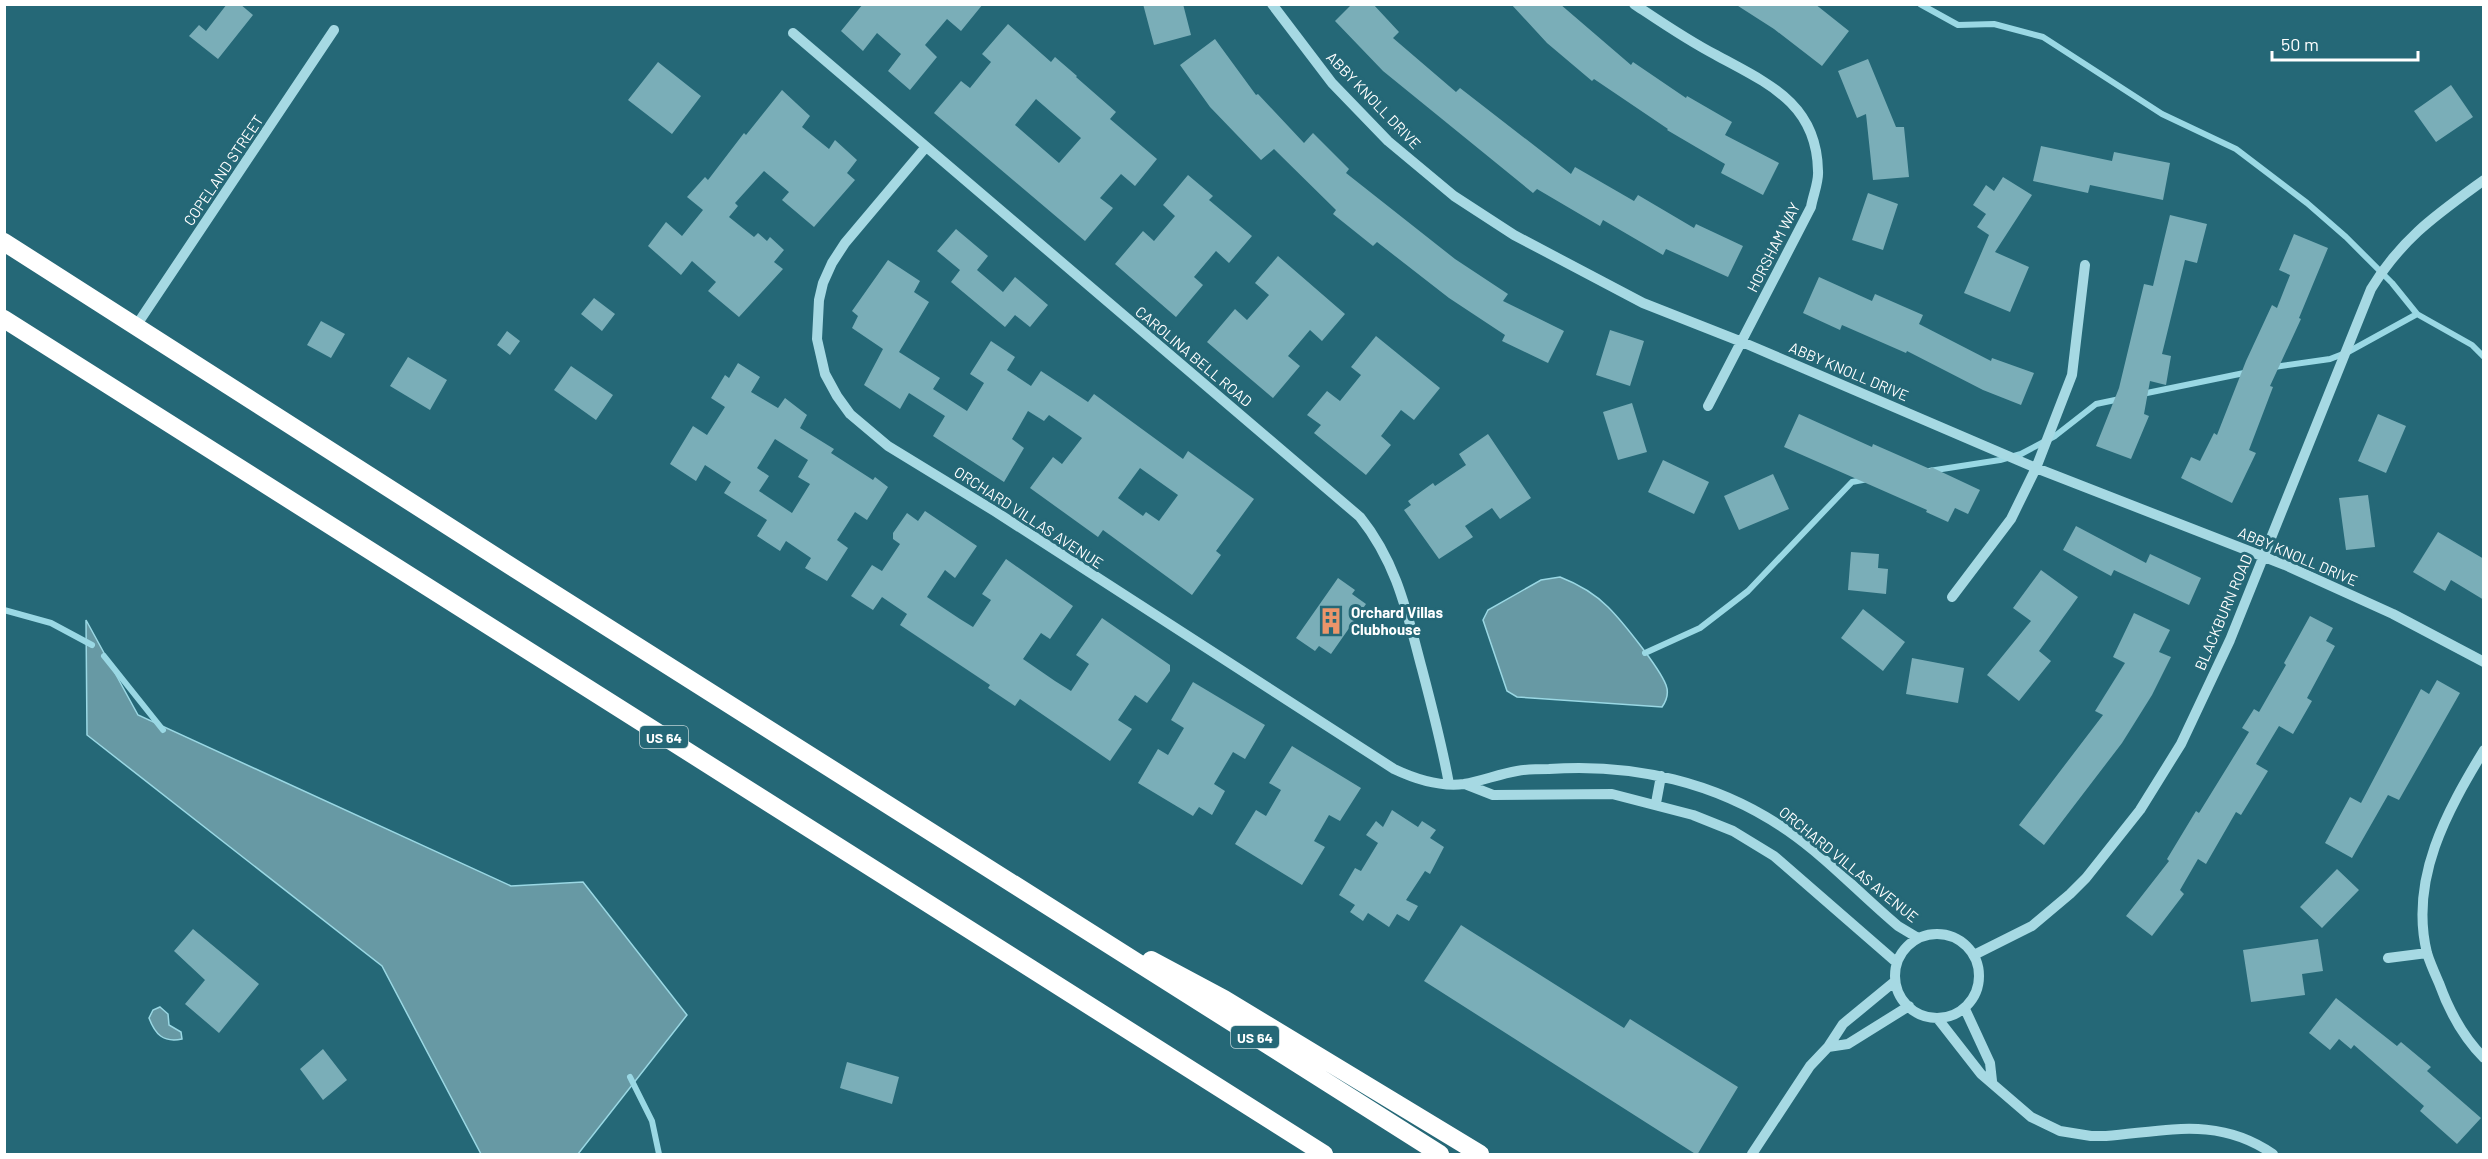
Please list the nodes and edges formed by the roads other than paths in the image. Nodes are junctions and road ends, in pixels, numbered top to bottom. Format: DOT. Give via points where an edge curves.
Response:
graph roads {
  1 [pos="1272,4"];
  2 [pos="1634,4"];
  3 [pos="334,30"];
  4 [pos="793,33"];
  5 [pos="925,148"];
  6 [pos="2484,180"];
  7 [pos="4,242"];
  8 [pos="2085,265"];
  9 [pos="4,319"];
  10 [pos="136,327"];
  11 [pos="1742,342"];
  12 [pos="1708,406"];
  13 [pos="2036,468"];
  14 [pos="2263,556"];
  15 [pos="1952,597"];
  16 [pos="2484,662"];
  17 [pos="2484,750"];
  18 [pos="1661,776"];
  19 [pos="1449,784"];
  20 [pos="1464,784"];
  21 [pos="1656,803"];
  22 [pos="1069,920"];
  23 [pos="1918,938"];
  24 [pos="2427,953"];
  25 [pos="1974,955"];
  26 [pos="2388,958"];
  27 [pos="1896,962"];
  28 [pos="1894,982"];
  29 [pos="1909,1006"];
  30 [pos="1965,1008"];
  31 [pos="1938,1019"];
  32 [pos="1828,1047"];
  33 [pos="2484,1058"];
  34 [pos="1992,1081"];
  35 [pos="1324,1155"];
  36 [pos="1440,1155"];
  37 [pos="1480,1155"];
  38 [pos="1752,1155"];
  39 [pos="2273,1155"];
  1 -- 11 [label="street, ABBY KNOLL DRIVE" via="1332,83 1389,141 1454,196 1514,235 1643,303"];
  2 -- 11 [label="street, HORSHAM WAY" via="1692,42 1772,86 1798,108 1814,138 1819,172 1811,207"];
  3 -- 10 [label="street, COPELAND STREET"];
  4 -- 5 [label="street, CAROLINA BELL ROAD"];
  5 -- 19 [label="street, CAROLINA BELL ROAD" via="1360,517 1395,573"];
  5 -- 19 [label="street, ORCHARD VILLAS AVENUE" via="845,243 832,263 819,300 816,339 825,374 850,414 888,446 1383,762 1407,775"];
  6 -- 14 [label="street, BLACKBURN ROAD" via="2427,221 2406,241 2376,281"];
  7 -- 10 [label="highway, US 64"];
  8 -- 13 [label="street" via="2072,375"];
  9 -- 35 [label="highway, US 64"];
  10 -- 22 [label="highway, US 64"];
  11 -- 12 [label="street, HORSHAM WAY"];
  11 -- 13 [label="street, ABBY KNOLL DRIVE"];
  13 -- 14 [label="street, ABBY KNOLL DRIVE"];
  13 -- 15 [label="street" via="2011,519"];
  14 -- 16 [label="street, ABBY KNOLL DRIVE" via="2382,609"];
  14 -- 25 [label="street, BLACKBURN ROAD" via="2230,640 2181,744 2140,810 2086,878 2048,915 2018,935"];
  17 -- 24 [label="street" via="2443,823 2432,852 2425,884"];
  18 -- 20 [label="street, ORCHARD VILLAS AVENUE" via="1614,768 1572,767 1518,771"];
  18 -- 21 [label="street"];
  18 -- 23 [label="street, ORCHARD VILLAS AVENUE" via="1712,790 1788,831 1898,926"];
  19 -- 20 [label="street, ORCHARD VILLAS AVENUE"];
  20 -- 21 [label="street, ORCHARD VILLAS AVENUE" via="1493,795 1612,794"];
  21 -- 27 [label="street, ORCHARD VILLAS AVENUE" via="1732,831 1774,856"];
  22 -- 36 [label="highway, US 64"];
  22 -- 37 [label="highway" via="1224,999"];
  23 -- 25 [label="street" via="1930,934 1949,936 1966,945"];
  23 -- 27 [label="street" via="1905,946"];
  24 -- 26 [label="street"];
  24 -- 33 [label="street" via="2457,1024"];
  25 -- 30 [label="street" via="1979,984"];
  27 -- 28 [label="street"];
  28 -- 29 [label="street"];
  28 -- 32 [label="street" via="1843,1023"];
  29 -- 31 [label="street" via="1924,1017"];
  29 -- 32 [label="street" via="1848,1044"];
  30 -- 31 [label="street"];
  30 -- 34 [label="street" via="1990,1063"];
  31 -- 34 [label="street" via="1981,1074"];
  32 -- 38 [label="street" via="1809,1066"];
  34 -- 39 [label="street" via="2031,1118 2060,1131 2099,1136 2205,1128 2237,1135"];
}
